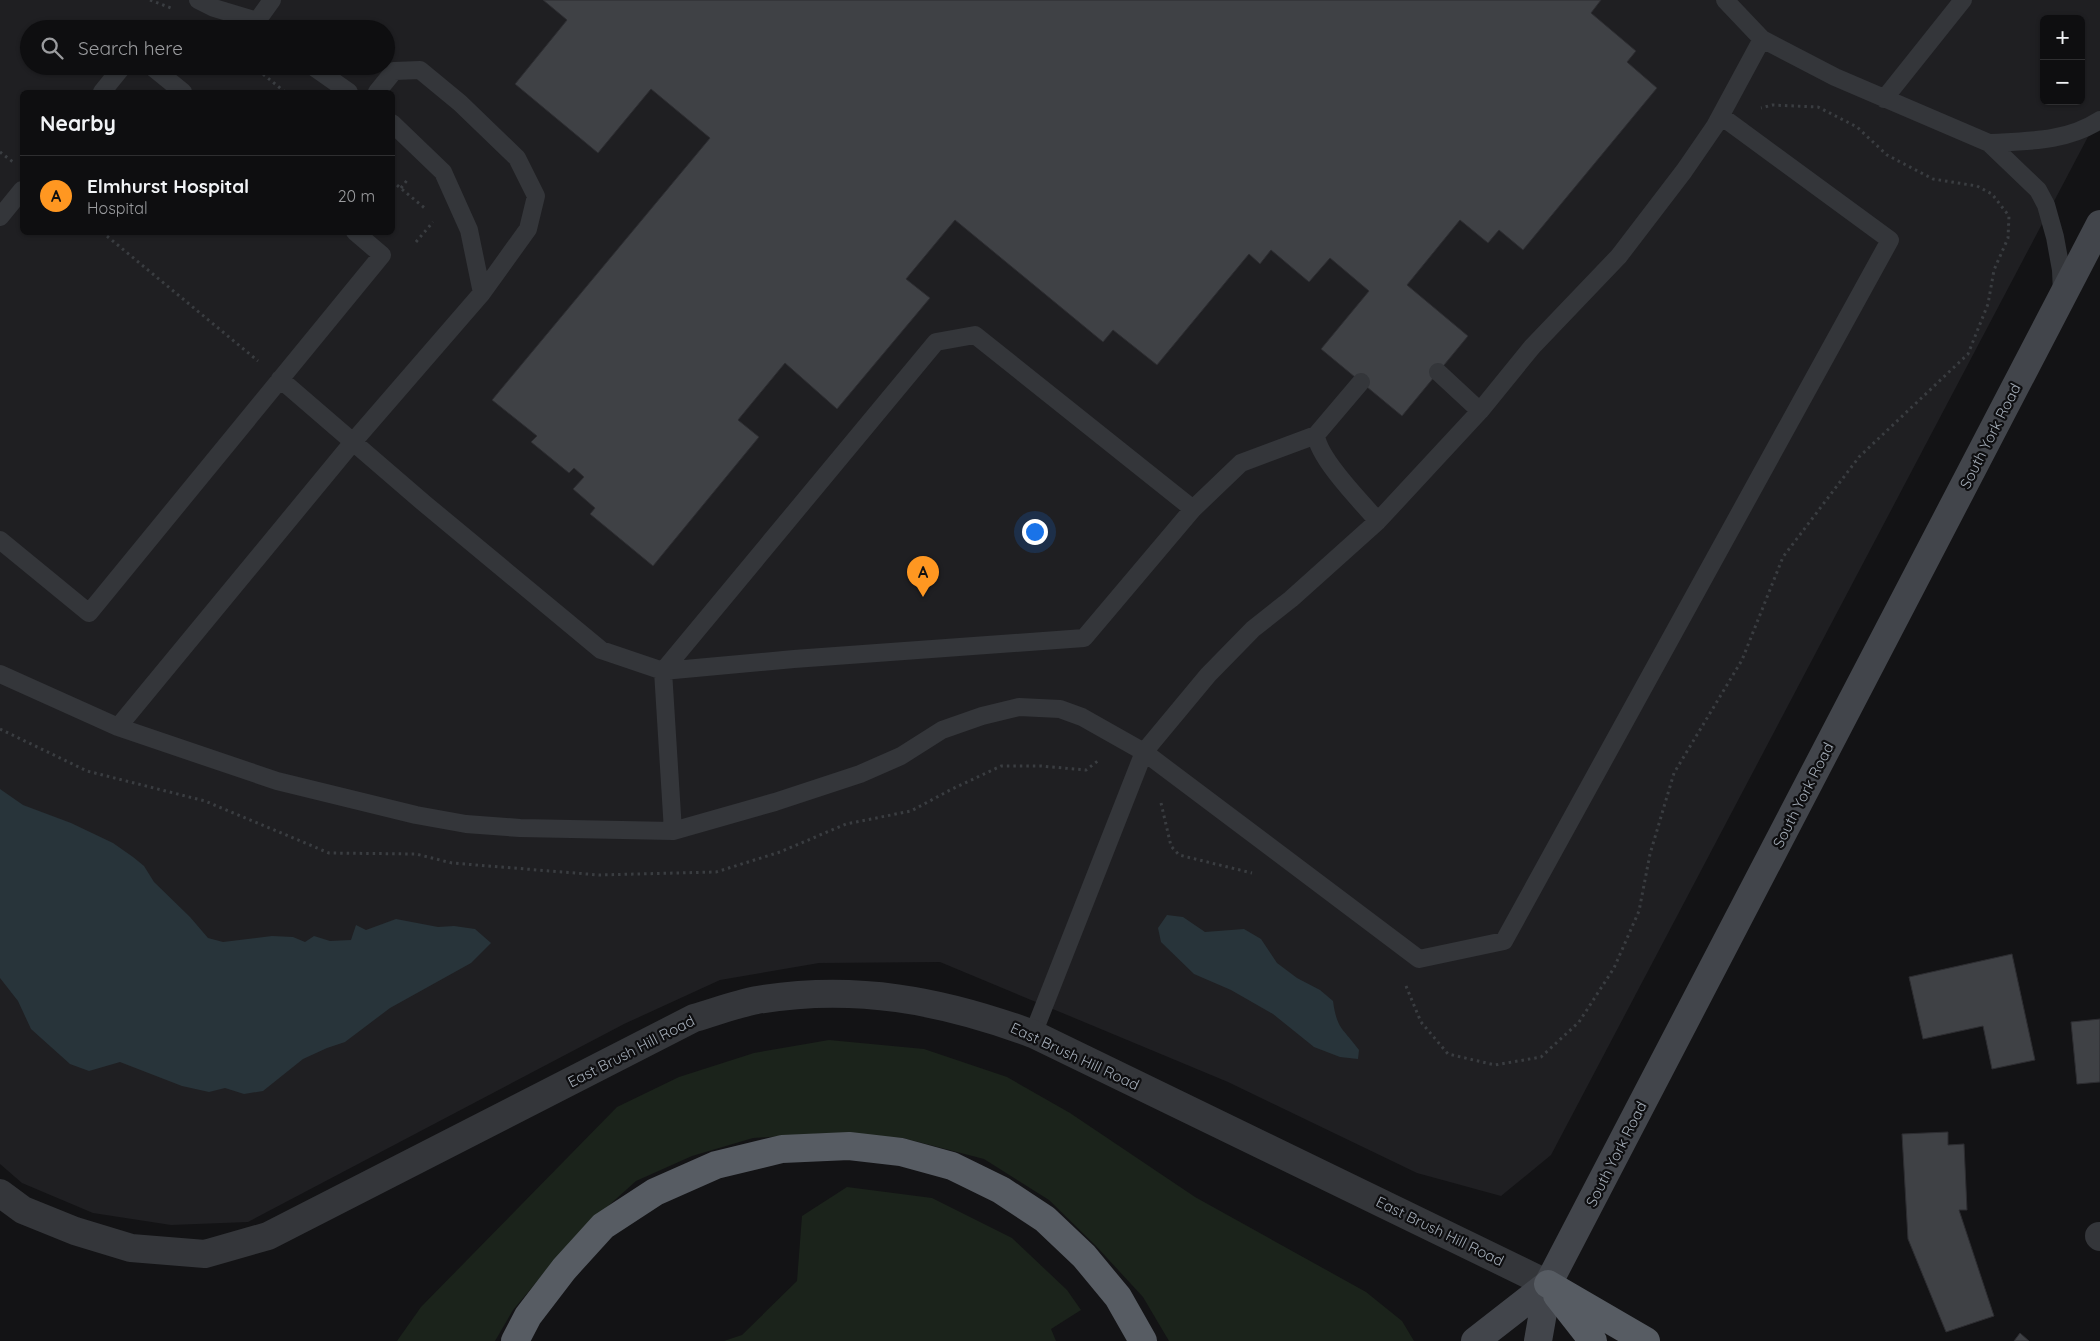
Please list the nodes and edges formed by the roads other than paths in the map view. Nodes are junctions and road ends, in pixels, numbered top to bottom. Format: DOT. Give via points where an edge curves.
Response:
graph roads {
  1 [pos="198,0"];
  2 [pos="272,0"];
  3 [pos="1725,0"];
  4 [pos="1963,0"];
  5 [pos="248,20"];
  6 [pos="264,20"];
  7 [pos="1762,39"];
  8 [pos="395,71"];
  9 [pos="116,75"];
  10 [pos="162,75"];
  11 [pos="325,75"];
  12 [pos="391,75"];
  13 [pos="104,90"];
  14 [pos="181,90"];
  15 [pos="346,90"];
  16 [pos="379,90"];
  17 [pos="1884,99"];
  18 [pos="1721,116"];
  19 [pos="2100,120"];
  20 [pos="395,126"];
  21 [pos="1989,143"];
  22 [pos="20,192"];
  23 [pos="0,217"];
  24 [pos="2100,224"];
  25 [pos="359,235"];
  26 [pos="482,293"];
  27 [pos="2062,297"];
  28 [pos="1438,372"];
  29 [pos="280,379"];
  30 [pos="1361,382"];
  31 [pos="1480,411"];
  32 [pos="1316,435"];
  33 [pos="352,442"];
  34 [pos="1193,509"];
  35 [pos="1378,521"];
  36 [pos="1,542"];
  37 [pos="663,671"];
  38 [pos="0,674"];
  39 [pos="118,727"];
  40 [pos="1144,752"];
  41 [pos="674,830"];
  42 [pos="1033,1034"];
  43 [pos="0,1193"];
  44 [pos="1548,1284"];
  45 [pos="515,1341"];
  46 [pos="1143,1341"];
  47 [pos="1475,1341"];
  48 [pos="1538,1341"];
  49 [pos="1593,1341"];
  50 [pos="1646,1341"];
  1 -- 5 [label="lane"];
  2 -- 6 [label="lane"];
  3 -- 7 [label="lane"];
  4 -- 17 [label="lane"];
  7 -- 17 [label="lane"];
  7 -- 18 [label="lane"];
  8 -- 26 [label="lane" via="420,70 466,108 517,158 536,196 528,229"];
  9 -- 13 [label="lane"];
  10 -- 14 [label="lane"];
  11 -- 15 [label="lane"];
  12 -- 16 [label="lane"];
  17 -- 21 [label="lane"];
  18 -- 31 [label="lane" via="1619,256 1532,347"];
  18 -- 40 [label="lane" via="1890,240 1504,941 1419,959"];
  19 -- 21 [label="lane" via="2063,137"];
  20 -- 26 [label="lane" via="443,172 469,230"];
  21 -- 27 [label="lane" via="2038,190 2046,205 2061,270"];
  22 -- 23 [label="lane"];
  24 -- 27 [label="main road, South York Road"];
  25 -- 29 [label="lane" via="382,255"];
  26 -- 33 [label="lane"];
  27 -- 44 [label="main road, South York Road"];
  28 -- 31 [label="lane"];
  29 -- 33 [label="lane"];
  29 -- 36 [label="lane" via="89,613"];
  30 -- 32 [label="lane"];
  31 -- 35 [label="lane"];
  32 -- 34 [label="lane" via="1241,462"];
  32 -- 35 [label="lane" via="1327,460"];
  33 -- 37 [label="lane" via="601,650"];
  33 -- 39 [label="lane"];
  34 -- 37 [label="lane" via="1084,638"];
  34 -- 37 [label="lane" via="975,335 936,342"];
  35 -- 40 [label="lane" via="1253,629 1208,675"];
  37 -- 41 [label="lane"];
  38 -- 39 [label="lane"];
  39 -- 41 [label="lane" via="277,781 416,815 466,824 520,828"];
  40 -- 41 [label="lane" via="1082,717 1060,709 1019,707 942,730 901,756 860,774"];
  40 -- 42 [label="lane"];
  42 -- 43 [label="street, East Brush Hill Road" via="950,1007 900,998 853,993 806,994 755,1001 694,1018 268,1236 205,1254 131,1248 23,1210"];
  42 -- 44 [label="street, East Brush Hill Road"];
  44 -- 47 [label="main road, South York Road"];
  44 -- 48 [label="main road"];
  44 -- 49 [label="highway"];
  44 -- 50 [label="highway"];
  45 -- 46 [label="highway" via="528,1316 596,1233 655,1192 716,1166 782,1149 849,1146 901,1152 952,1166 1009,1195 1044,1219 1084,1256 1118,1297"];
}
